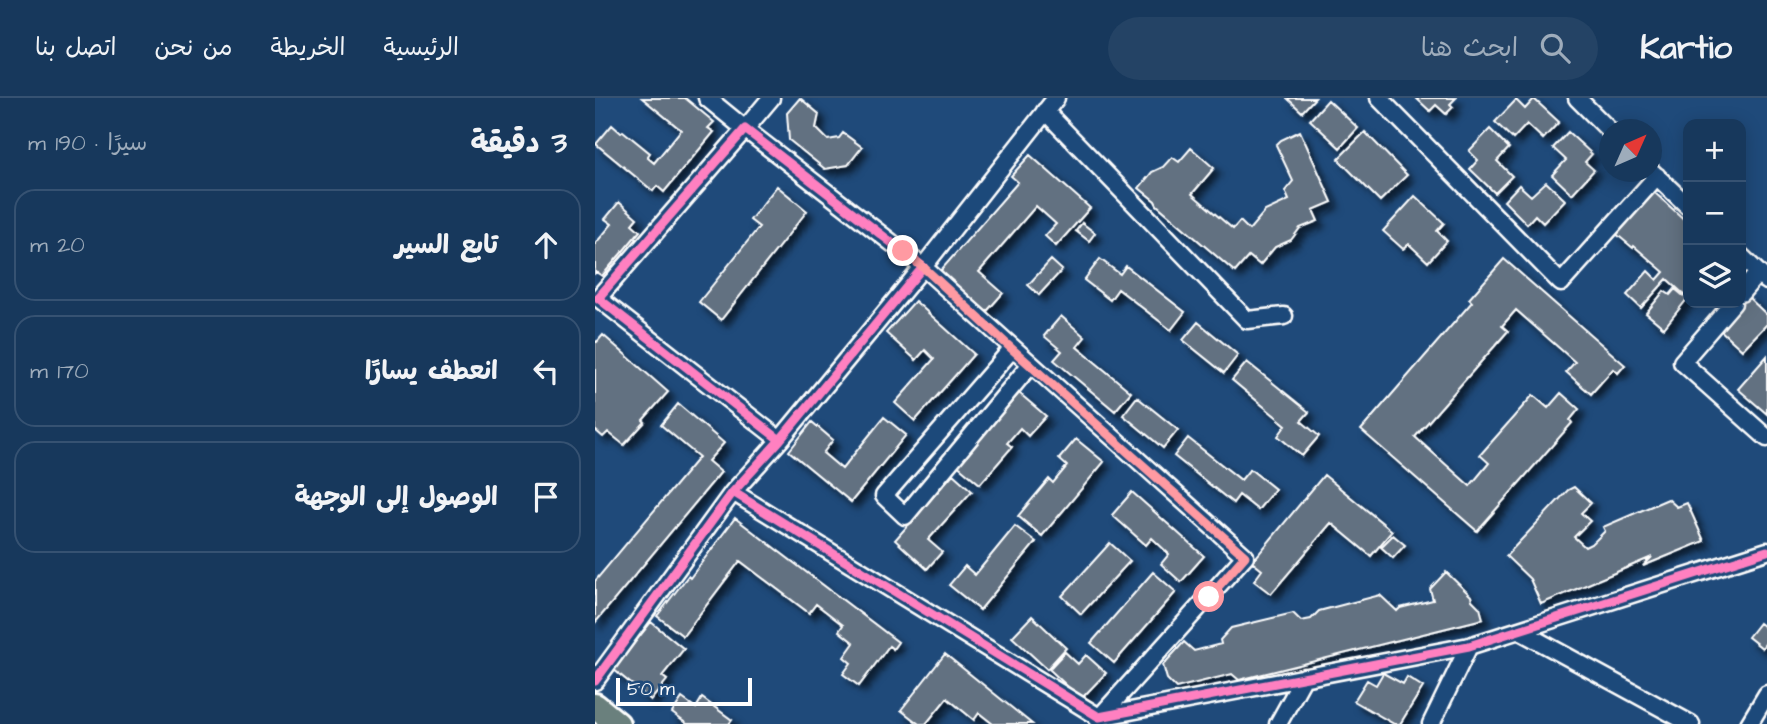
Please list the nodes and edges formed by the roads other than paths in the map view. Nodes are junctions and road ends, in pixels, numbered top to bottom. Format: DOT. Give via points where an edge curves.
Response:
graph roads {
  1 [pos="707,98"];
  2 [pos="771,98"];
  3 [pos="1379,98"];
  4 [pos="1577,98"];
  5 [pos="1051,104"];
  6 [pos="1599,120"];
  7 [pos="745,129"];
  8 [pos="1662,181"];
  9 [pos="1646,182"];
  10 [pos="1683,201"];
  11 [pos="1746,261"];
  12 [pos="923,267"];
  13 [pos="1763,277"];
  14 [pos="1746,289"];
  15 [pos="597,297"];
  16 [pos="1729,308"];
  17 [pos="1284,316"];
  18 [pos="1012,349"];
  19 [pos="1031,364"];
  20 [pos="1767,438"];
  21 [pos="780,440"];
  22 [pos="733,492"];
  23 [pos="1767,551"];
  24 [pos="1520,631"];
  25 [pos="1469,646"];
  26 [pos="1304,677"];
  27 [pos="595,681"];
  28 [pos="1767,694"];
  29 [pos="595,706"];
  30 [pos="1097,720"];
  31 [pos="617,724"];
  32 [pos="1278,724"];
  33 [pos="1431,724"];
  34 [pos="1691,724"];
  35 [pos="1749,724"];
  1 -- 7 [label="street"];
  2 -- 7 [label="street"];
  3 -- 9 [label="street" via="1561,283"];
  4 -- 6 [label="street"];
  5 -- 12 [label="street"];
  5 -- 17 [label="street" via="1247,320"];
  7 -- 12 [label="street"];
  7 -- 15 [label="street"];
  8 -- 10 [label="street"];
  11 -- 13 [label="street"];
  12 -- 18 [label="street"];
  12 -- 21 [label="street"];
  13 -- 14 [label="street"];
  15 -- 21 [label="street"];
  16 -- 20 [label="street" via="1682,362"];
  18 -- 19 [label="street"];
  18 -- 19 [label="street" via="884,496 905,516"];
  19 -- 30 [label="street" via="1245,556"];
  21 -- 22 [label="street"];
  22 -- 27 [label="street"];
  22 -- 30 [label="street"];
  23 -- 24 [label="street"];
  24 -- 25 [label="street"];
  24 -- 34 [label="street"];
  25 -- 26 [label="street"];
  25 -- 33 [label="street"];
  26 -- 30 [label="street"];
  26 -- 32 [label="street"];
  28 -- 35 [label="street"];
  29 -- 31 [label="main road"];
}
